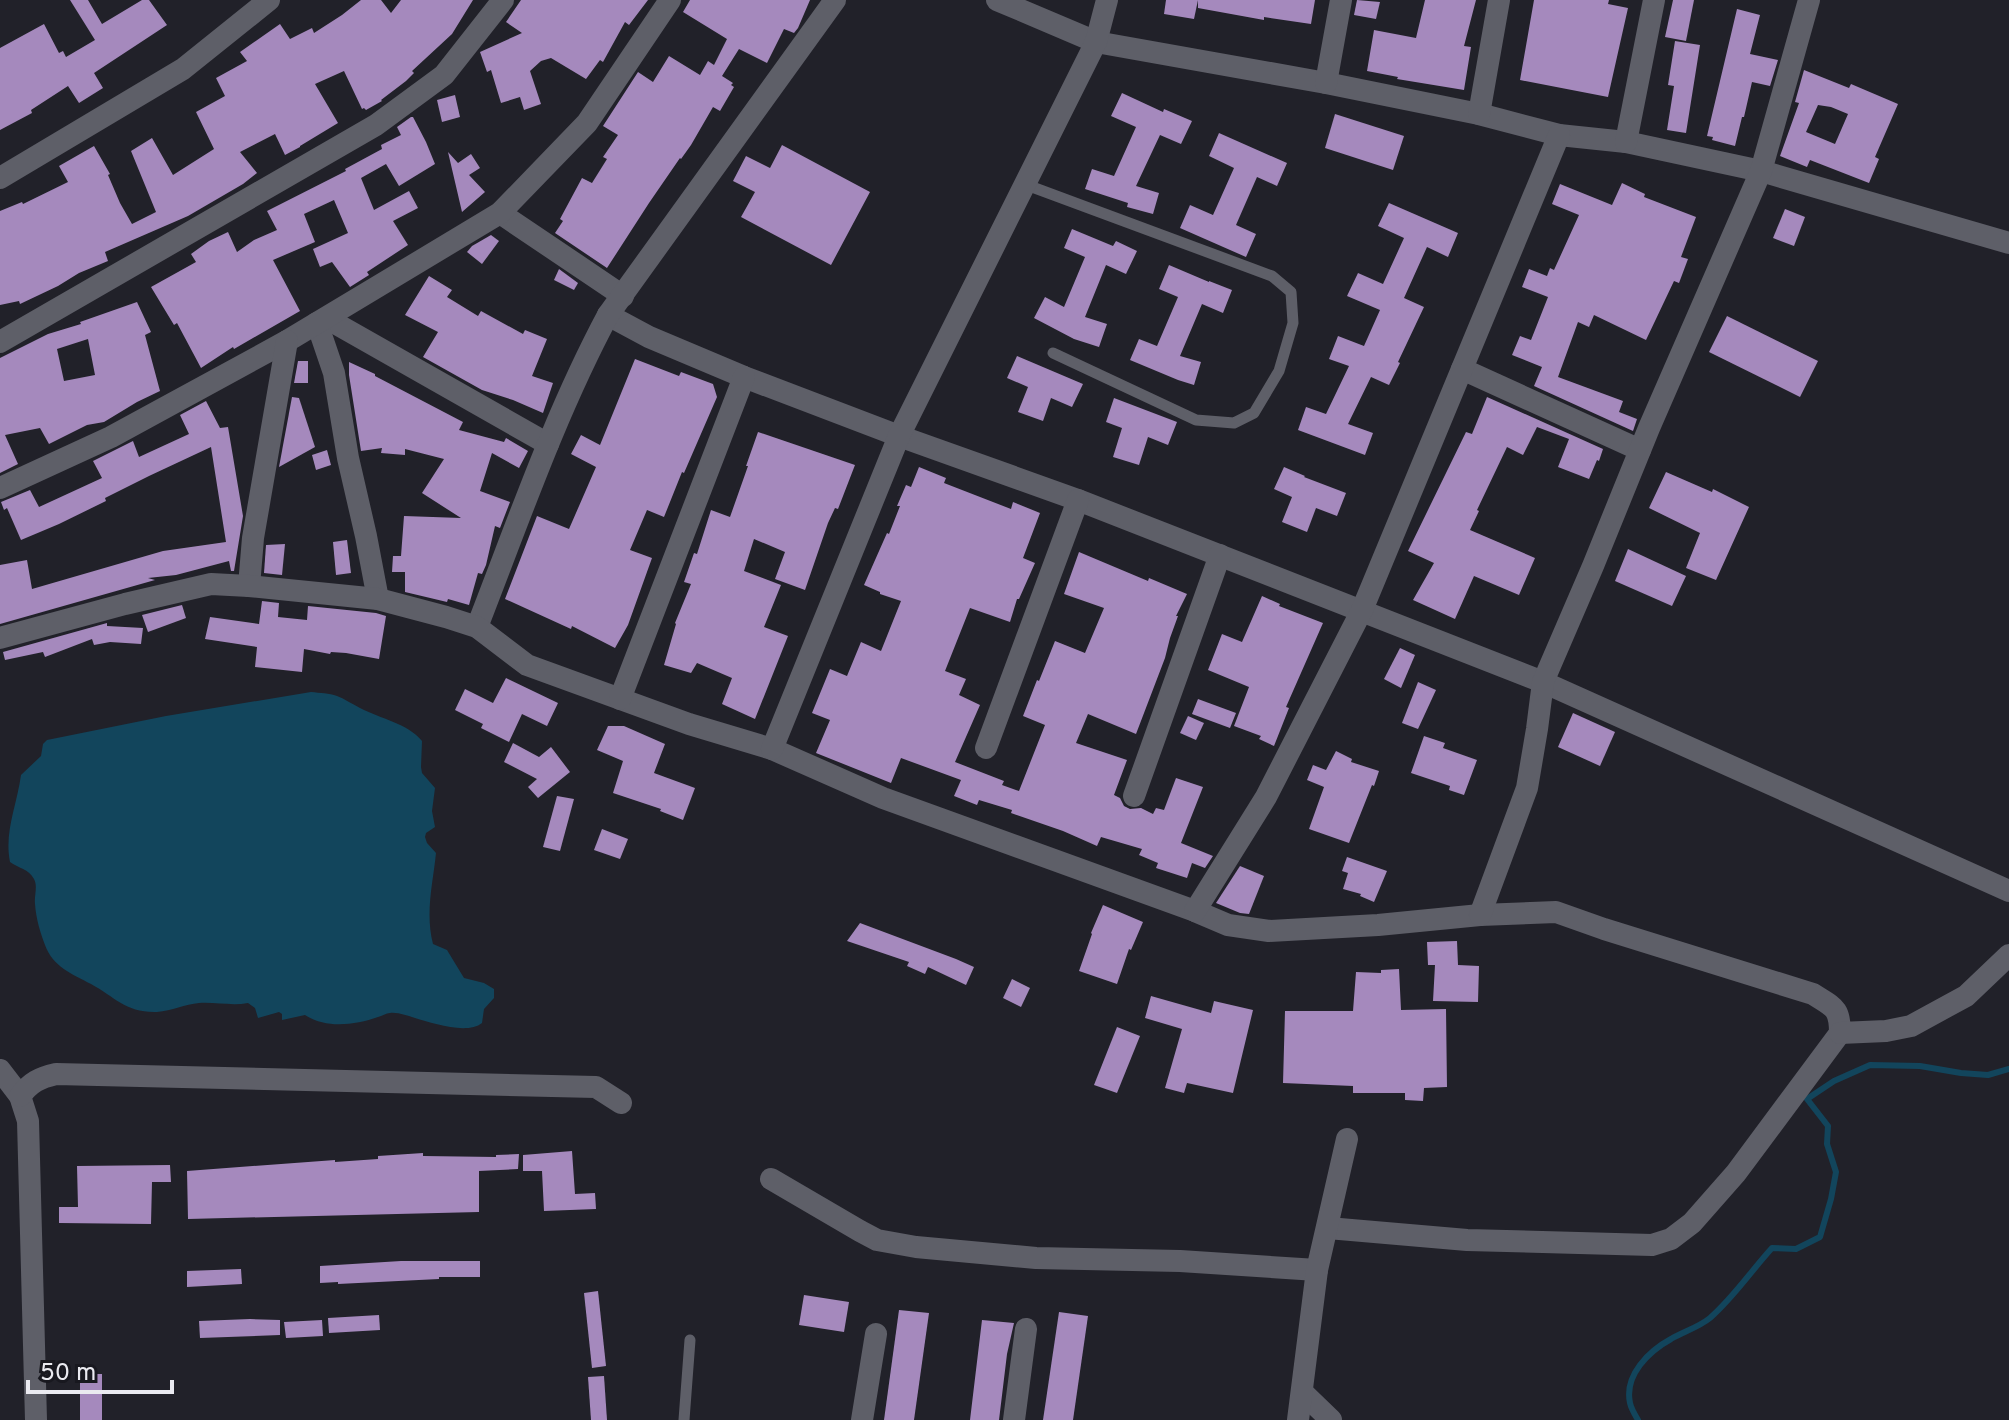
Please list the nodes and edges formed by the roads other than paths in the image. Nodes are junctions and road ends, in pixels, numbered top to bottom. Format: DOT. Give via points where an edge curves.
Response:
graph roads {
  1 [pos="269,0"];
  2 [pos="503,0"];
  3 [pos="670,0"];
  4 [pos="835,0"];
  5 [pos="997,0"];
  6 [pos="1107,0"];
  7 [pos="1341,0"];
  8 [pos="1499,0"];
  9 [pos="1654,0"];
  10 [pos="1809,0"];
  11 [pos="1096,42"];
  12 [pos="1326,83"];
  13 [pos="1479,114"];
  14 [pos="1559,135"];
  15 [pos="1626,142"];
  16 [pos="1761,171"];
  17 [pos="0,178"];
  18 [pos="1024,184"];
  19 [pos="500,213"];
  20 [pos="2009,243"];
  21 [pos="623,296"];
  22 [pos="608,315"];
  23 [pos="322,320"];
  24 [pos="287,341"];
  25 [pos="0,342"];
  26 [pos="1053,353"];
  27 [pos="1462,369"];
  28 [pos="744,377"];
  29 [pos="899,436"];
  30 [pos="548,444"];
  31 [pos="1640,450"];
  32 [pos="0,488"];
  33 [pos="1078,500"];
  34 [pos="1220,555"];
  35 [pos="249,586"];
  36 [pos="378,599"];
  37 [pos="1362,610"];
  38 [pos="477,627"];
  39 [pos="0,638"];
  40 [pos="1543,682"];
  41 [pos="620,699"];
  42 [pos="986,748"];
  43 [pos="772,749"];
  44 [pos="1134,796"];
  45 [pos="2009,891"];
  46 [pos="1195,911"];
  47 [pos="1480,915"];
  48 [pos="2009,955"];
  49 [pos="1840,1033"];
  50 [pos="0,1070"];
  51 [pos="20,1096"];
  52 [pos="621,1103"];
  53 [pos="1347,1139"];
  54 [pos="771,1179"];
  55 [pos="1328,1228"];
  56 [pos="1317,1270"];
  57 [pos="1026,1329"];
  58 [pos="876,1334"];
  59 [pos="690,1340"];
  60 [pos="1302,1392"];
  61 [pos="36,1420"];
  62 [pos="684,1420"];
  63 [pos="862,1420"];
  64 [pos="1014,1420"];
  65 [pos="1298,1420"];
  66 [pos="1331,1420"];
  1 -- 17 [label="street" via="183,69"];
  2 -- 25 [label="street" via="444,75 376,125"];
  3 -- 19 [label="street" via="587,123"];
  4 -- 21 [label="street"];
  5 -- 11 [label="street"];
  6 -- 11 [label="street"];
  7 -- 12 [label="street"];
  8 -- 13 [label="street"];
  9 -- 15 [label="street"];
  10 -- 16 [label="street"];
  11 -- 12 [label="street"];
  11 -- 18 [label="street"];
  12 -- 13 [label="street"];
  13 -- 14 [label="street"];
  14 -- 15 [label="street"];
  14 -- 27 [label="street"];
  15 -- 16 [label="street"];
  16 -- 20 [label="street"];
  16 -- 31 [label="street"];
  18 -- 26 [label="lane" via="1272,276 1291,292 1293,323 1279,371 1254,413 1234,423 1196,420"];
  18 -- 29 [label="street"];
  19 -- 21 [label="street"];
  19 -- 23 [label="street"];
  21 -- 22 [label="street"];
  22 -- 28 [label="street"];
  22 -- 30 [label="street"];
  23 -- 24 [label="street"];
  23 -- 30 [label="street"];
  23 -- 36 [label="street"];
  24 -- 32 [label="street" via="111,437"];
  24 -- 35 [label="street"];
  27 -- 31 [label="street"];
  27 -- 37 [label="street"];
  28 -- 29 [label="street"];
  28 -- 41 [label="street"];
  29 -- 33 [label="street"];
  29 -- 43 [label="street"];
  30 -- 38 [label="street"];
  31 -- 40 [label="street"];
  33 -- 34 [label="street"];
  33 -- 42 [label="street"];
  34 -- 37 [label="street"];
  34 -- 44 [label="street"];
  35 -- 36 [label="street"];
  35 -- 39 [label="street" via="211,584"];
  36 -- 38 [label="street"];
  37 -- 40 [label="street"];
  37 -- 46 [label="street" via="1266,797"];
  38 -- 41 [label="street" via="527,665"];
  40 -- 45 [label="street"];
  40 -- 47 [label="street" via="1527,788"];
  41 -- 43 [label="street"];
  43 -- 46 [label="street" via="883,798"];
  46 -- 47 [label="street" via="1228,925 1269,931"];
  47 -- 49 [label="street" via="1556,912 1813,994 1834,1008"];
  48 -- 49 [label="street" via="1966,996 1911,1026"];
  49 -- 55 [label="street" via="1736,1173 1671,1239 1652,1245 1467,1240"];
  50 -- 51 [label="street"];
  51 -- 52 [label="street" via="30,1083 56,1074 596,1087"];
  51 -- 61 [label="street" via="28,1121"];
  53 -- 55 [label="street"];
  54 -- 56 [label="street" via="877,1240 916,1247 1036,1258"];
  55 -- 56 [label="street"];
  56 -- 60 [label="street"];
  57 -- 64 [label="street"];
  58 -- 63 [label="street"];
  59 -- 62 [label="lane"];
  60 -- 65 [label="street"];
  60 -- 66 [label="street"];
}
